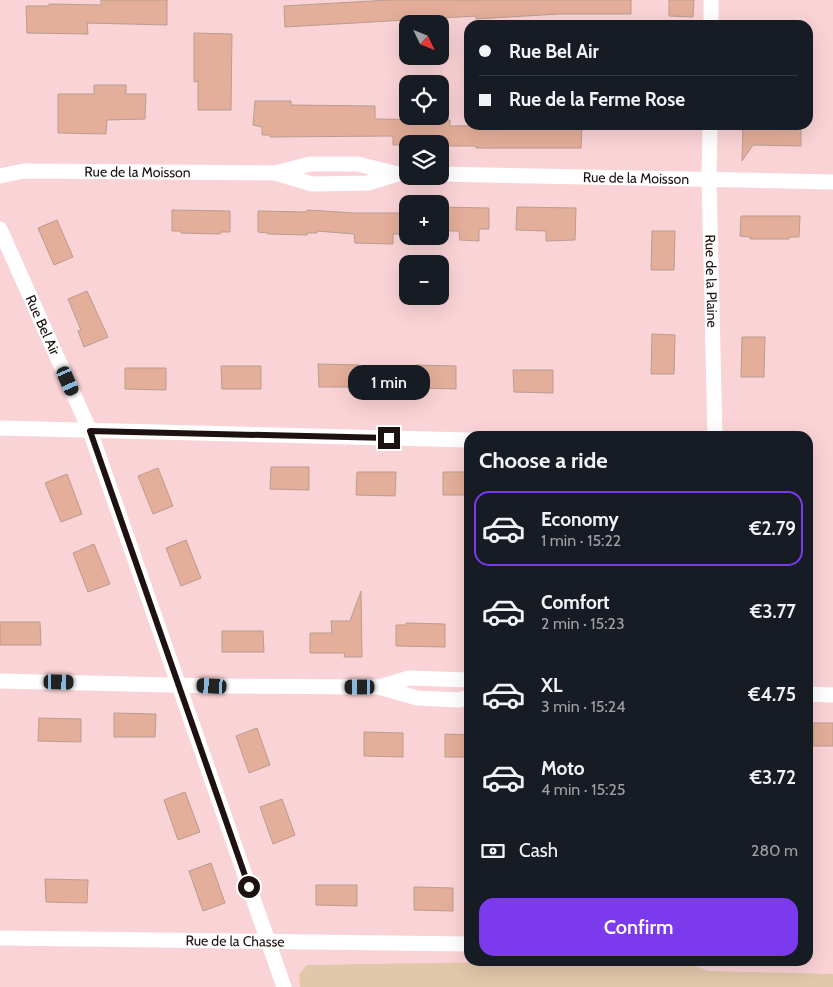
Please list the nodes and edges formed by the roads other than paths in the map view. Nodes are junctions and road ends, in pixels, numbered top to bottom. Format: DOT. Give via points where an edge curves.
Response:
graph roads {
  1 [pos="711,0"];
  2 [pos="711,20"];
  3 [pos="710,130"];
  4 [pos="449,174"];
  5 [pos="399,175"];
  6 [pos="0,176"];
  7 [pos="709,179"];
  8 [pos="833,182"];
  9 [pos="0,229"];
  10 [pos="0,428"];
  11 [pos="90,431"];
  12 [pos="715,431"];
  13 [pos="464,440"];
  14 [pos="464,680"];
  15 [pos="0,681"];
  16 [pos="178,684"];
  17 [pos="379,687"];
  18 [pos="813,694"];
  19 [pos="833,695"];
  20 [pos="464,698"];
  21 [pos="0,938"];
  22 [pos="269,942"];
  23 [pos="464,944"];
  24 [pos="284,987"];
  1 -- 2 [label="street"];
  3 -- 7 [label="street, Rue de la Plaine"];
  4 -- 7 [label="street, Rue de la Moisson"];
  5 -- 6 [label="street, Rue de la Moisson" via="368,183 312,184 275,173 24,171"];
  7 -- 8 [label="street, Rue de la Moisson"];
  7 -- 12 [label="street, Rue de la Plaine"];
  9 -- 11 [label="street, Rue Bel Air"];
  10 -- 11 [label="street"];
  11 -- 13 [label="street"];
  11 -- 16 [label="street, Rue Bel Air"];
  14 -- 17 [label="street" via="409,678"];
  15 -- 16 [label="street"];
  16 -- 17 [label="street"];
  16 -- 22 [label="street, Rue Bel Air"];
  17 -- 20 [label="street" via="417,698"];
  18 -- 19 [label="street"];
  21 -- 22 [label="street, Rue de la Chasse"];
  22 -- 23 [label="street, Rue de la Chasse"];
  22 -- 24 [label="street, Rue Bel Air"];
}
